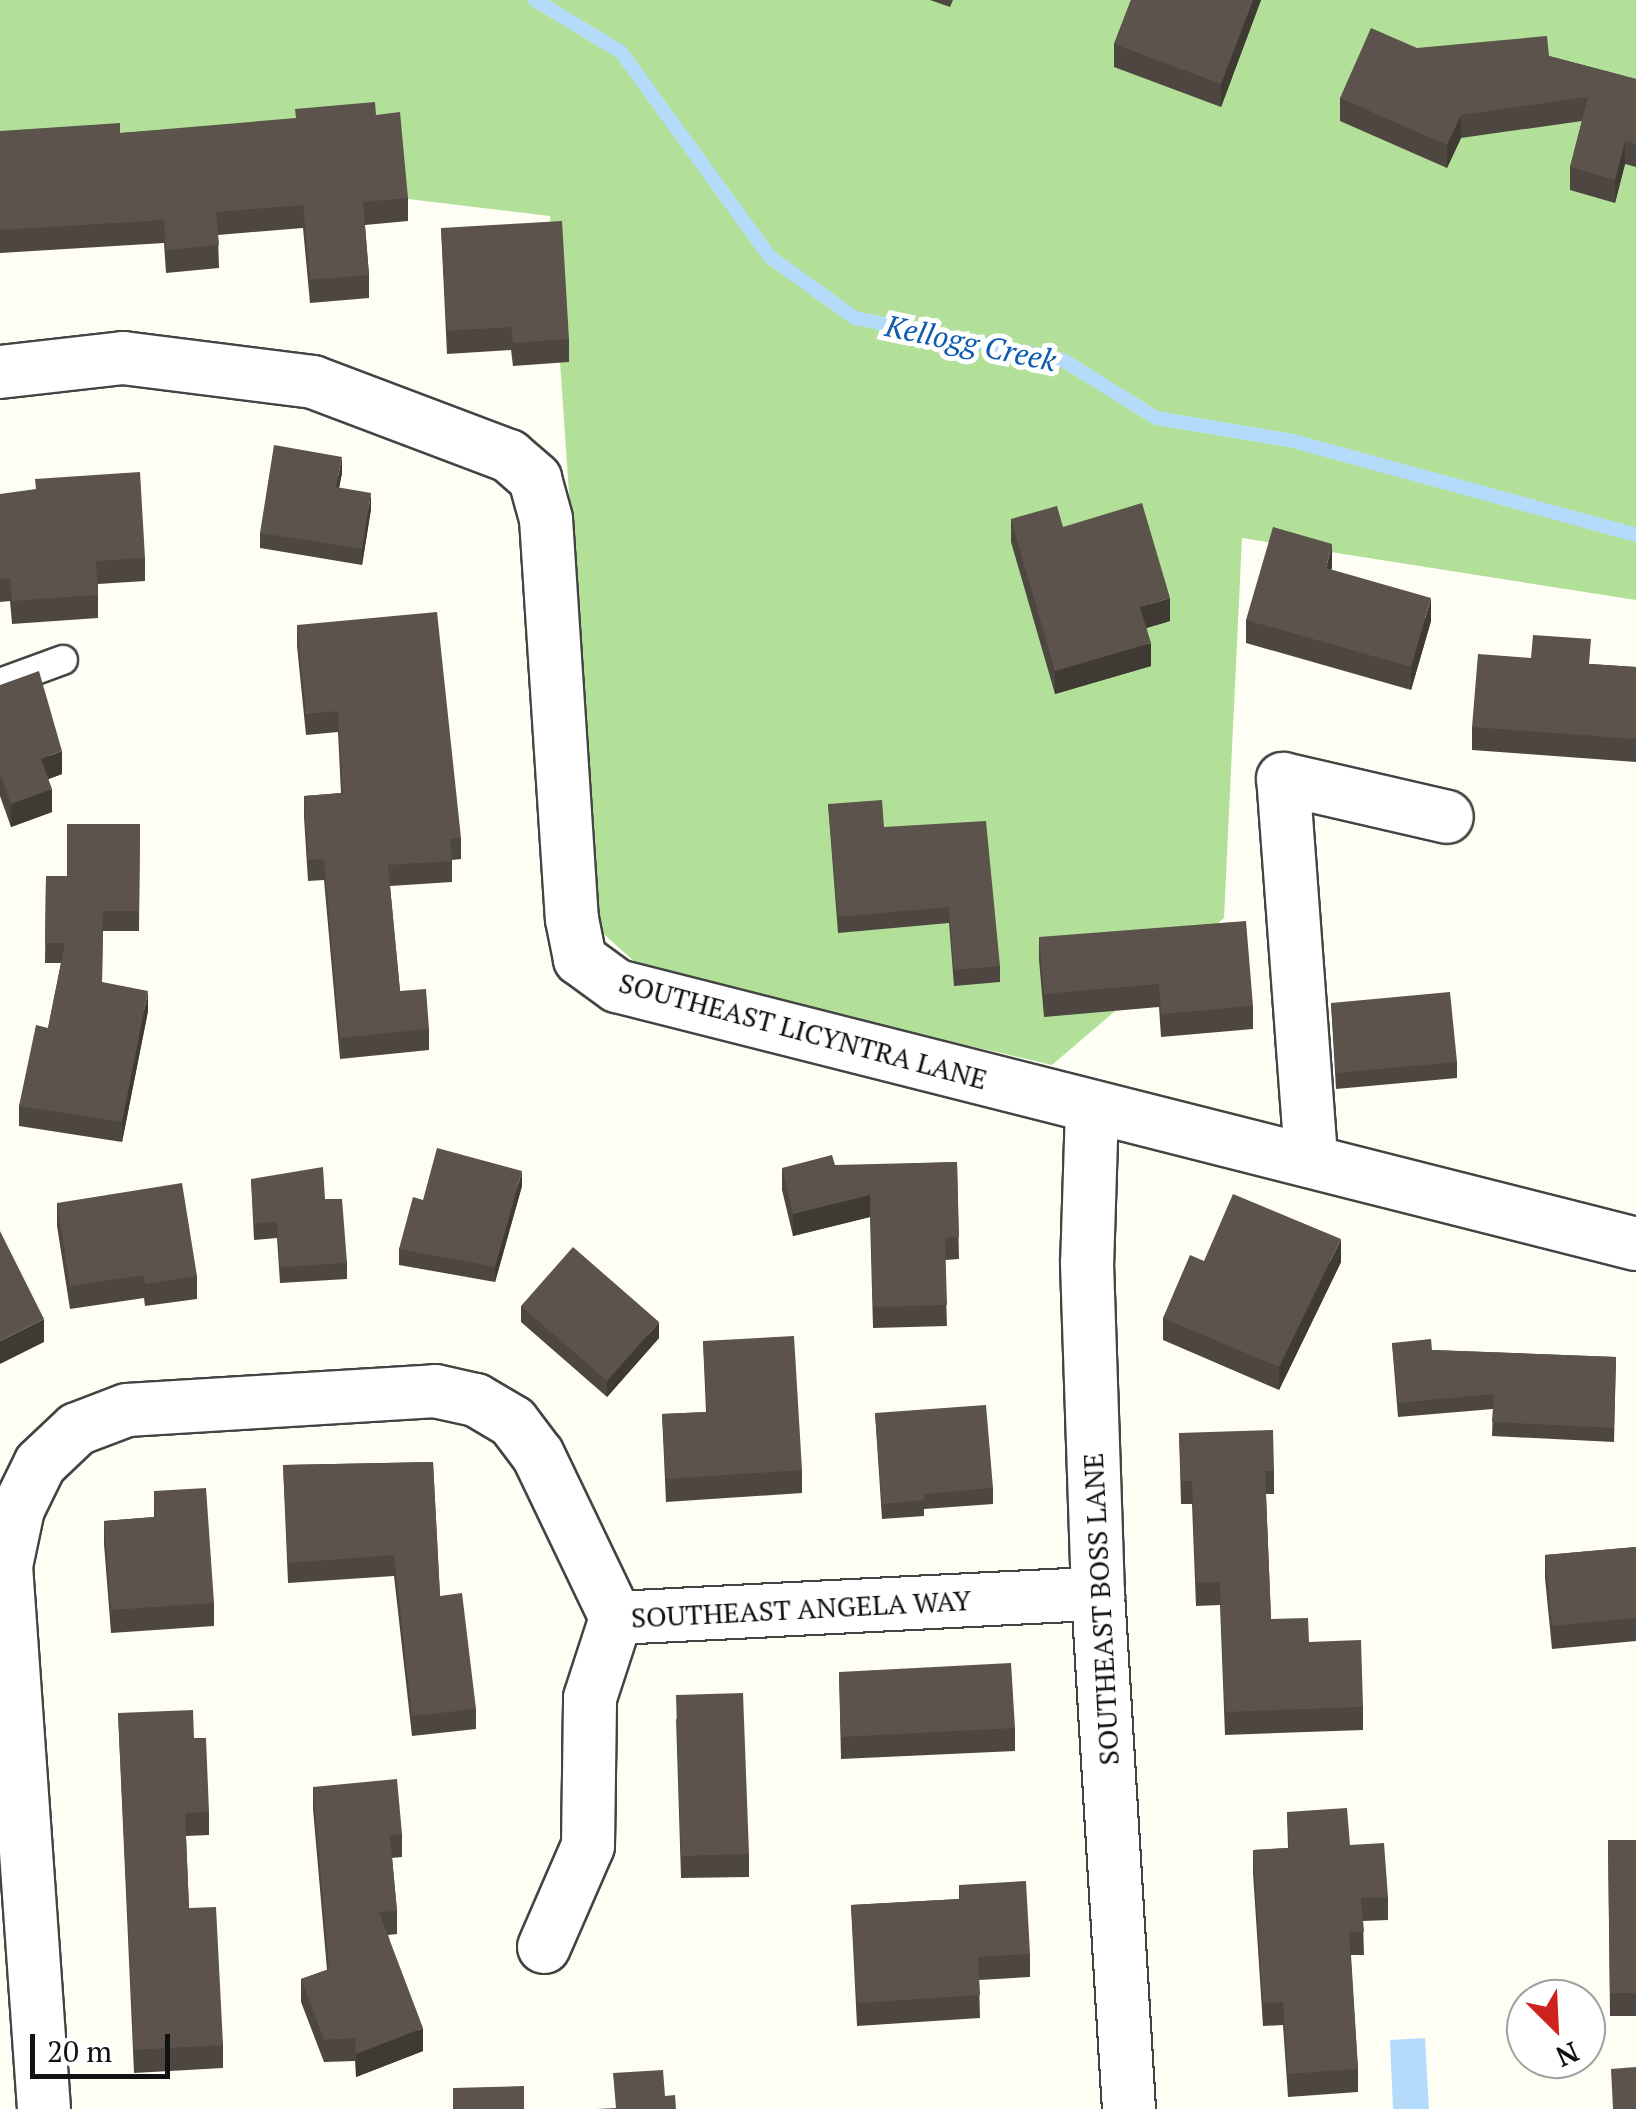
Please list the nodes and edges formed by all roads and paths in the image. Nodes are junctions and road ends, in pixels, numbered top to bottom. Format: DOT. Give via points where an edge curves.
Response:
graph roads {
  1 [pos="0,372"];
  2 [pos="64,660"];
  3 [pos="0,683"];
  4 [pos="1447,817"];
  5 [pos="1092,1108"];
  6 [pos="1311,1158"];
  7 [pos="1636,1244"];
  8 [pos="1098,1594"];
  9 [pos="616,1618"];
  10 [pos="544,1947"];
  11 [pos="44,2109"];
  12 [pos="1129,2109"];
  1 -- 5 [label="street, SOUTHEAST LICYNTRA LANE" via="123,358 313,382 508,456 536,479 546,518 580,959 617,986"];
  2 -- 3 [label="lane"];
  4 -- 6 [label="street" via="1282,780"];
  5 -- 6 [label="street, SOUTHEAST LICYNTRA LANE"];
  5 -- 8 [label="street, SOUTHEAST BOSS LANE" via="1088,1263"];
  6 -- 7 [label="street, SOUTHEAST LICYNTRA LANE"];
  8 -- 9 [label="street, SOUTHEAST ANGELA WAY"];
  8 -- 12 [label="street, SOUTHEAST BOSS LANE"];
  9 -- 10 [label="street" via="590,1698 588,1846"];
  9 -- 11 [label="street, SOUTHEAST ANGELA WAY" via="538,1455 512,1422 476,1400 435,1391 127,1410 77,1429 40,1464 18,1509 6,1566"];
}
